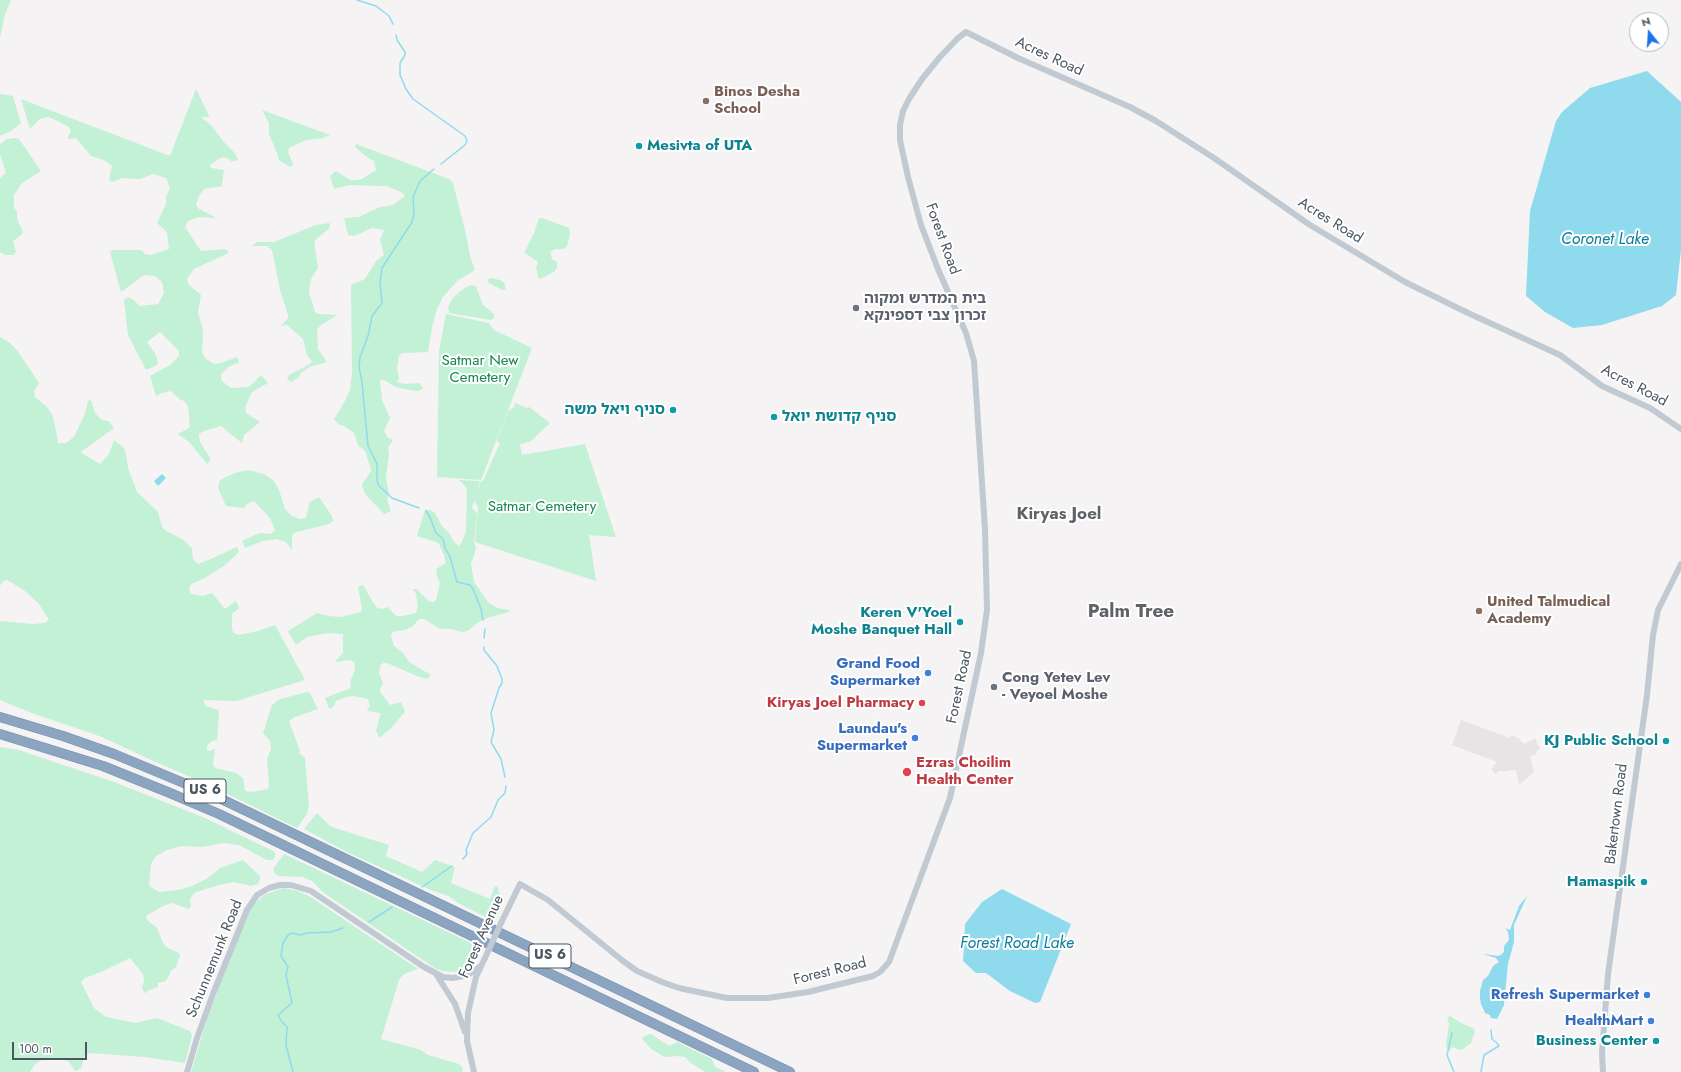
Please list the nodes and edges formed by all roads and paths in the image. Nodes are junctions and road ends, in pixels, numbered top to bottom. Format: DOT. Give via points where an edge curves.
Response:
graph roads {
  1 [pos="966,32"];
  2 [pos="1681,429"];
  3 [pos="1681,564"];
  4 [pos="0,713"];
  5 [pos="0,717"];
  6 [pos="46,731"];
  7 [pos="0,734"];
  8 [pos="0,740"];
  9 [pos="85,760"];
  10 [pos="520,884"];
  11 [pos="481,966"];
  12 [pos="436,974"];
  13 [pos="467,1041"];
  14 [pos="187,1072"];
  15 [pos="474,1072"];
  16 [pos="754,1072"];
  17 [pos="790,1072"];
  18 [pos="1603,1072"];
  1 -- 2 [label="street, Acres Road" via="1156,121 1310,225 1405,282 1560,355 1602,386 1650,408"];
  1 -- 10 [label="street, Forest Road" via="939,58 909,99 903,111 900,140 921,225 966,333 974,361 985,529 987,610 981,653 950,798 889,962 873,976 783,997 727,998 706,994 662,982 637,971 548,900"];
  3 -- 18 [label="street, Bakertown Road" via="1658,610 1653,635 1608,974"];
  4 -- 6 [label="highway"];
  5 -- 6 [label="highway, US 6"];
  6 -- 17 [label="highway, US 6" via="114,754 215,796"];
  7 -- 9 [label="highway, US 6"];
  8 -- 9 [label="highway"];
  9 -- 16 [label="highway, US 6" via="219,814"];
  10 -- 11 [label="street, Forest Avenue, bridge"];
  11 -- 12 [label="street, Schunnemunk Road" via="458,977 448,978"];
  11 -- 13 [label="street, Forest Avenue" via="471,996"];
  12 -- 13 [label="street, Schunnemunk Road" via="455,1004"];
  12 -- 14 [label="street, Schunnemunk Road" via="300,886 285,884 265,889 254,898 246,910 212,995"];
  13 -- 15 [label="street, Forest Avenue"];
}
